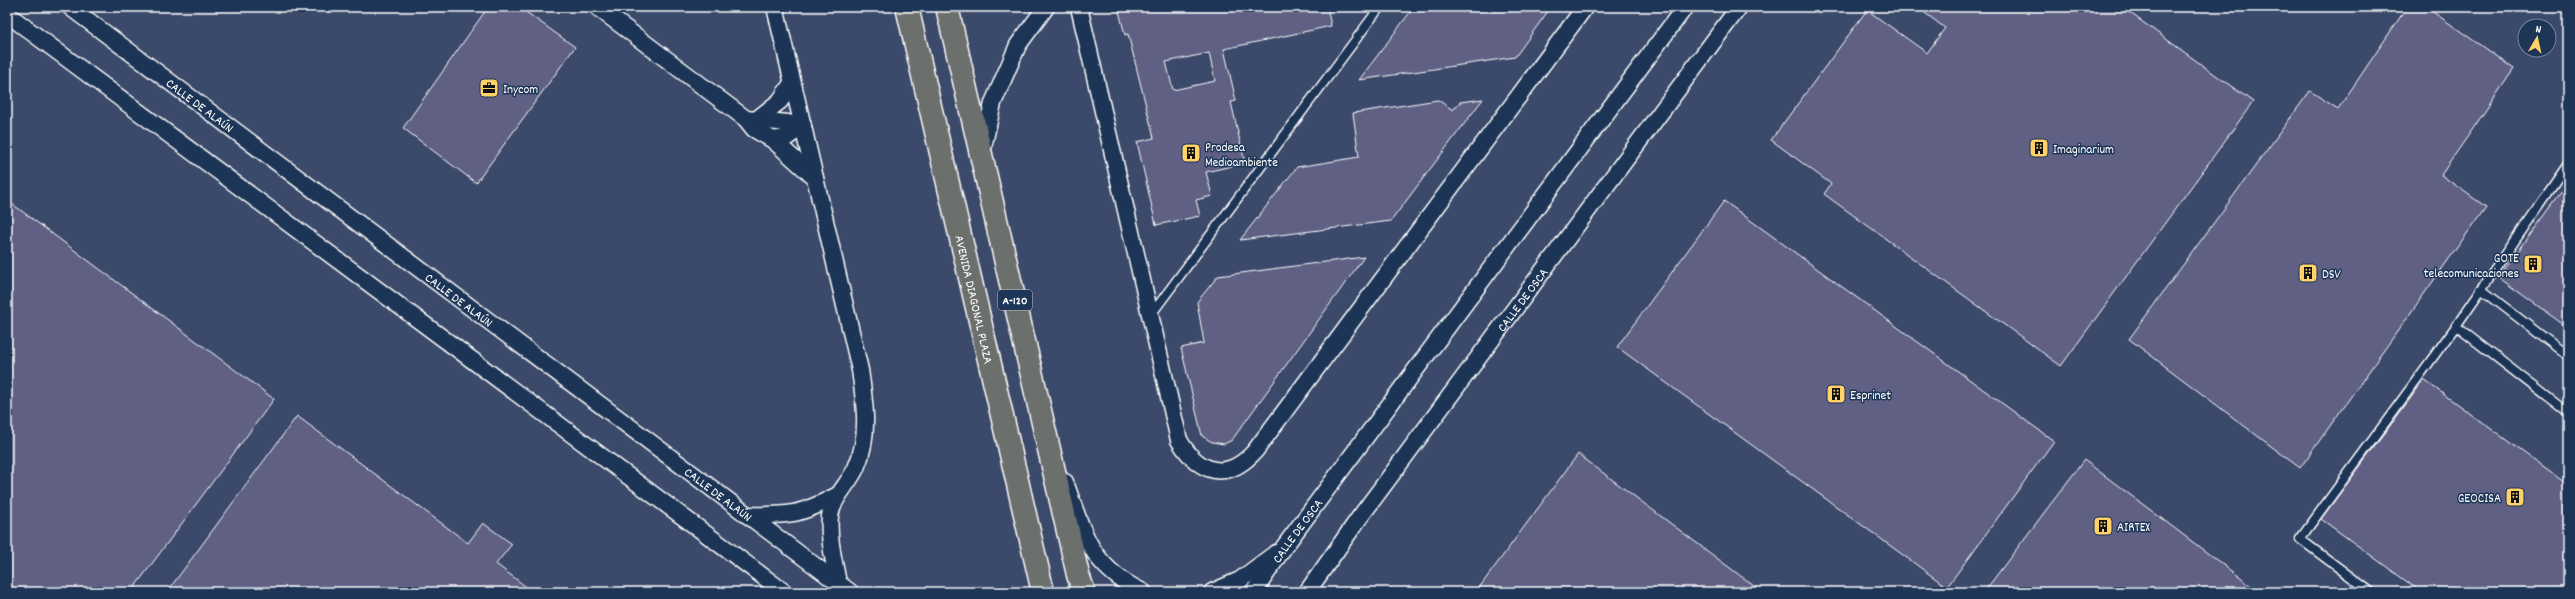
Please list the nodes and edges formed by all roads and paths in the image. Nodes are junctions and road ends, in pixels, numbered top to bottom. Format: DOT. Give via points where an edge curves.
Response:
graph roads {
  1 [pos="70,7"];
  2 [pos="596,7"];
  3 [pos="774,7"];
  4 [pos="907,7"];
  5 [pos="947,7"];
  6 [pos="1046,7"];
  7 [pos="1079,7"];
  8 [pos="1380,7"];
  9 [pos="1585,7"];
  10 [pos="1685,7"];
  11 [pos="1739,7"];
  12 [pos="7,14"];
  13 [pos="792,83"];
  14 [pos="751,119"];
  15 [pos="803,126"];
  16 [pos="772,140"];
  17 [pos="981,155"];
  18 [pos="2568,164"];
  19 [pos="815,178"];
  20 [pos="2481,289"];
  21 [pos="1150,316"];
  22 [pos="2456,326"];
  23 [pos="2568,356"];
  24 [pos="2568,413"];
  25 [pos="1046,430"];
  26 [pos="838,495"];
  27 [pos="747,515"];
  28 [pos="1284,547"];
  29 [pos="844,587"];
  30 [pos="784,592"];
  31 [pos="1043,592"];
  32 [pos="1084,592"];
  33 [pos="1143,592"];
  34 [pos="1212,592"];
  35 [pos="1254,592"];
  36 [pos="1307,592"];
  37 [pos="2371,592"];
  1 -- 27 [label="street, CALLE DE ALAÚN"];
  2 -- 14 [label="street"];
  3 -- 13 [label="street"];
  4 -- 31 [label="main road, AVENIDA DIAGONAL PLAZA"];
  5 -- 17 [label="main road, A-120"];
  6 -- 17 [label="street" via="1018,45 993,103"];
  7 -- 21 [label="street"];
  8 -- 21 [label="lane"];
  9 -- 21 [label="street" via="1256,451 1236,468 1211,470 1188,456 1179,440"];
  10 -- 28 [label="street, CALLE DE OSCA"];
  11 -- 36 [label="street, CALLE DE OSCA" via="1362,514"];
  12 -- 30 [label="street"];
  13 -- 14 [label="street" via="780,101"];
  13 -- 15 [label="street"];
  14 -- 15 [label="street"];
  14 -- 16 [label="street" via="754,129"];
  15 -- 16 [label="street" via="786,138"];
  15 -- 19 [label="street"];
  16 -- 19 [label="street"];
  17 -- 25 [label="main road, A-120"];
  18 -- 20 [label="lane"];
  19 -- 26 [label="street" via="865,400 866,424 863,446 855,470"];
  20 -- 22 [label="lane"];
  20 -- 23 [label="lane"];
  22 -- 24 [label="lane"];
  22 -- 37 [label="lane" via="2300,539"];
  25 -- 32 [label="main road, A-120"];
  25 -- 33 [label="street" via="1091,548 1106,569 1124,583"];
  26 -- 27 [label="street" via="813,508 786,516"];
  26 -- 29 [label="street" via="830,516 830,544"];
  27 -- 29 [label="street, CALLE DE ALAÚN"];
  28 -- 34 [label="street" via="1240,580"];
  28 -- 35 [label="street, CALLE DE OSCA"];
}
